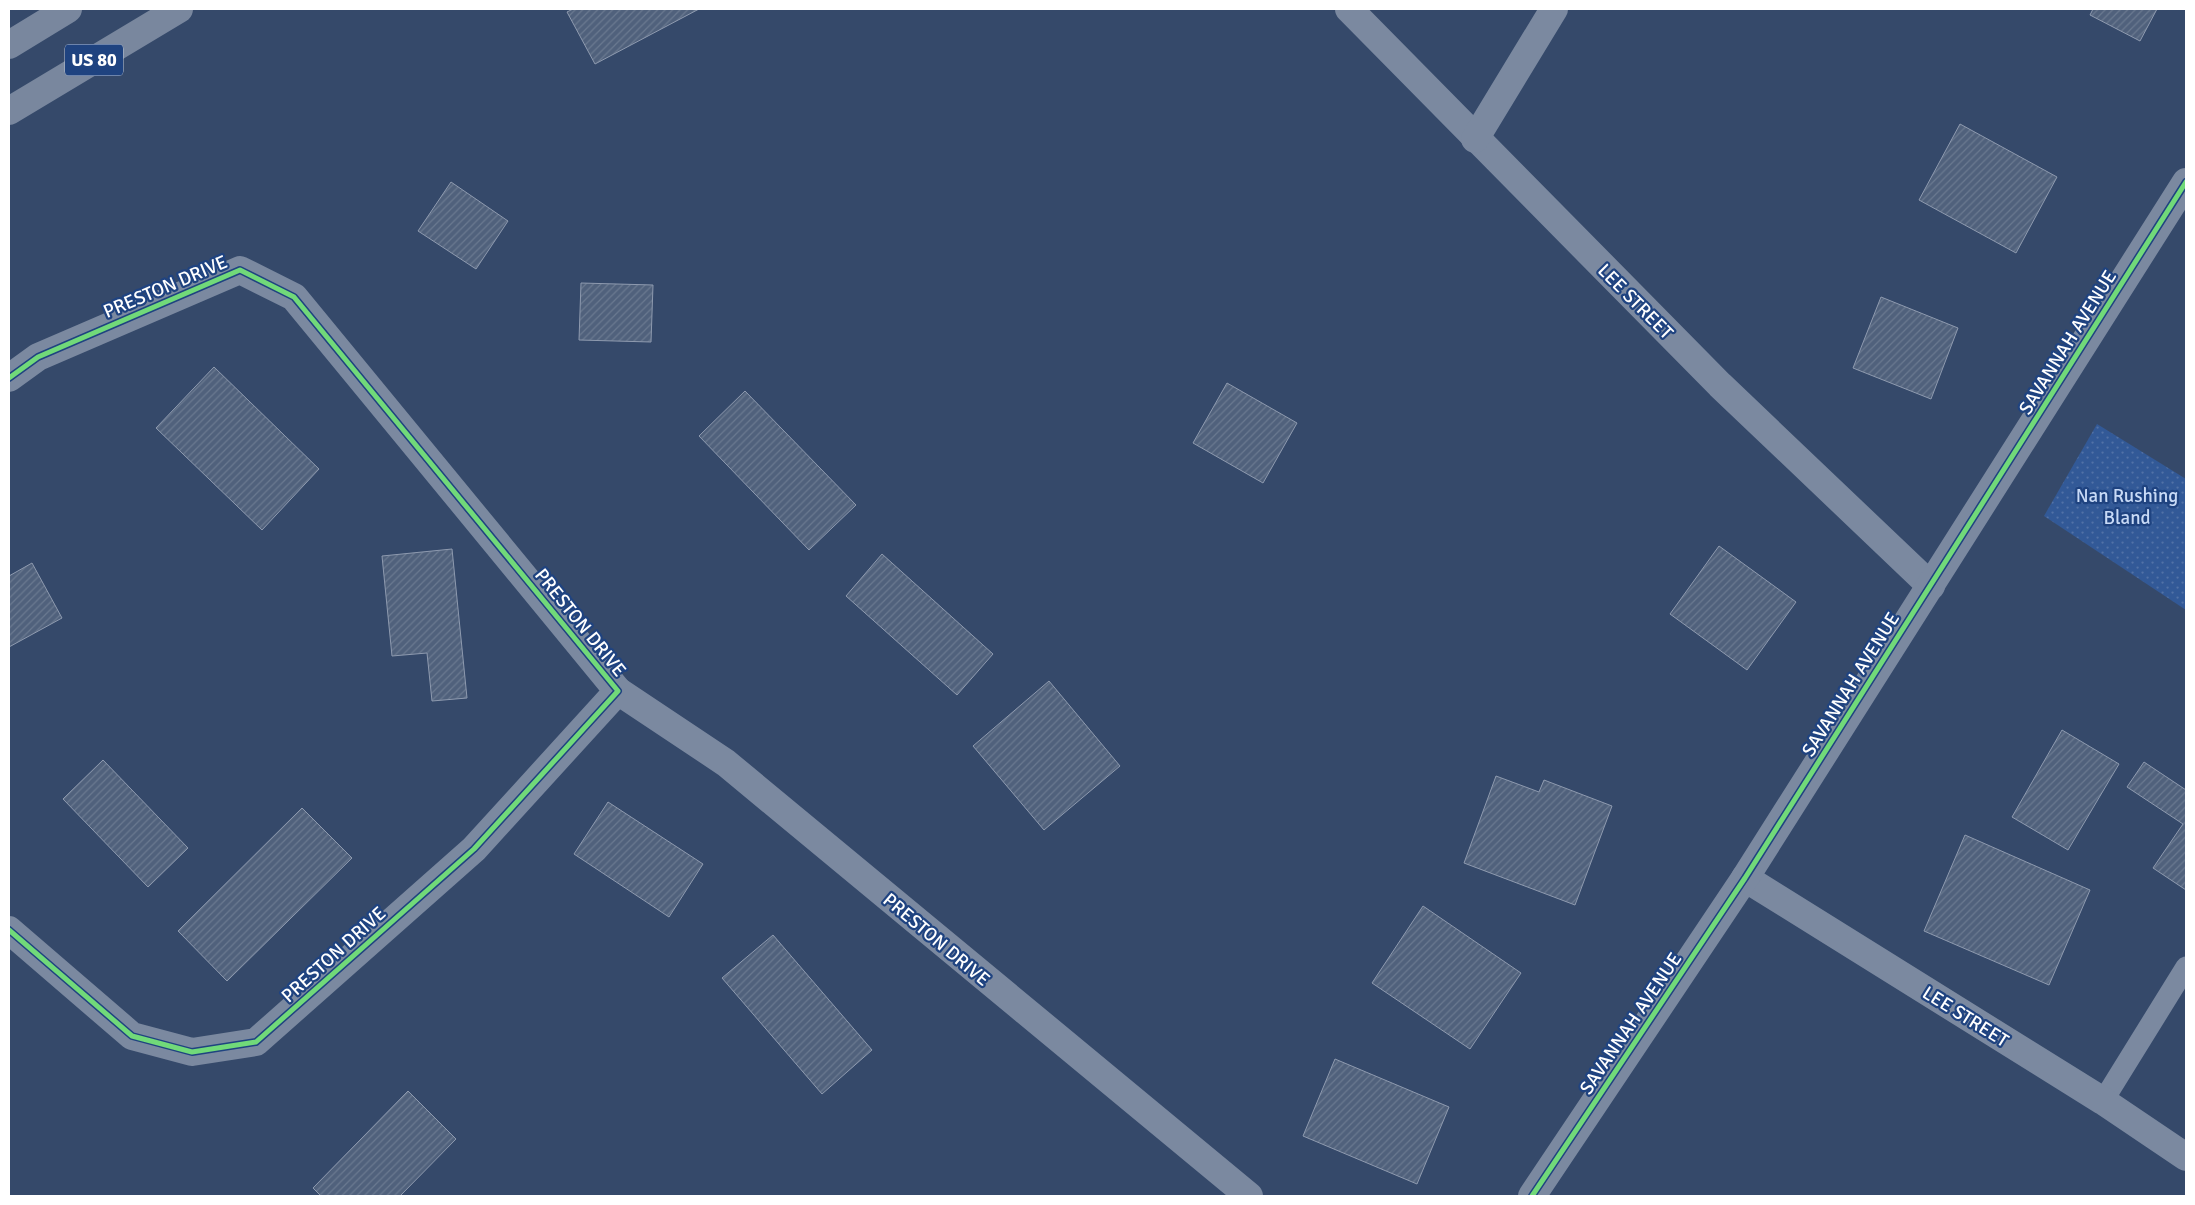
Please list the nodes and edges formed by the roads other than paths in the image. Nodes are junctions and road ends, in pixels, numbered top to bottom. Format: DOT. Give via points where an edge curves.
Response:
graph roads {
  1 [pos="68,9"];
  2 [pos="178,9"];
  3 [pos="1349,9"];
  4 [pos="1554,9"];
  5 [pos="9,45"];
  6 [pos="9,111"];
  7 [pos="1476,139"];
  8 [pos="2186,182"];
  9 [pos="9,378"];
  10 [pos="1930,586"];
  11 [pos="618,691"];
  12 [pos="1744,878"];
  13 [pos="9,930"];
  14 [pos="2186,967"];
  15 [pos="2103,1101"];
  16 [pos="2186,1157"];
  17 [pos="1250,1196"];
  18 [pos="1532,1196"];
  1 -- 5 [label="main road"];
  2 -- 6 [label="main road, US 80"];
  3 -- 7 [label="street, LEE STREET"];
  4 -- 7 [label="street"];
  7 -- 10 [label="street, LEE STREET" via="1720,385"];
  8 -- 10 [label="street, SAVANNAH AVENUE"];
  9 -- 11 [label="street, PRESTON DRIVE" via="38,357 240,270 294,297"];
  10 -- 12 [label="street, SAVANNAH AVENUE"];
  11 -- 13 [label="street, PRESTON DRIVE" via="474,848 256,1042 192,1052 132,1036"];
  11 -- 17 [label="street, PRESTON DRIVE" via="726,763"];
  12 -- 15 [label="street, LEE STREET"];
  12 -- 18 [label="street, SAVANNAH AVENUE"];
  14 -- 15 [label="lane"];
  15 -- 16 [label="street, LEE STREET"];
}
